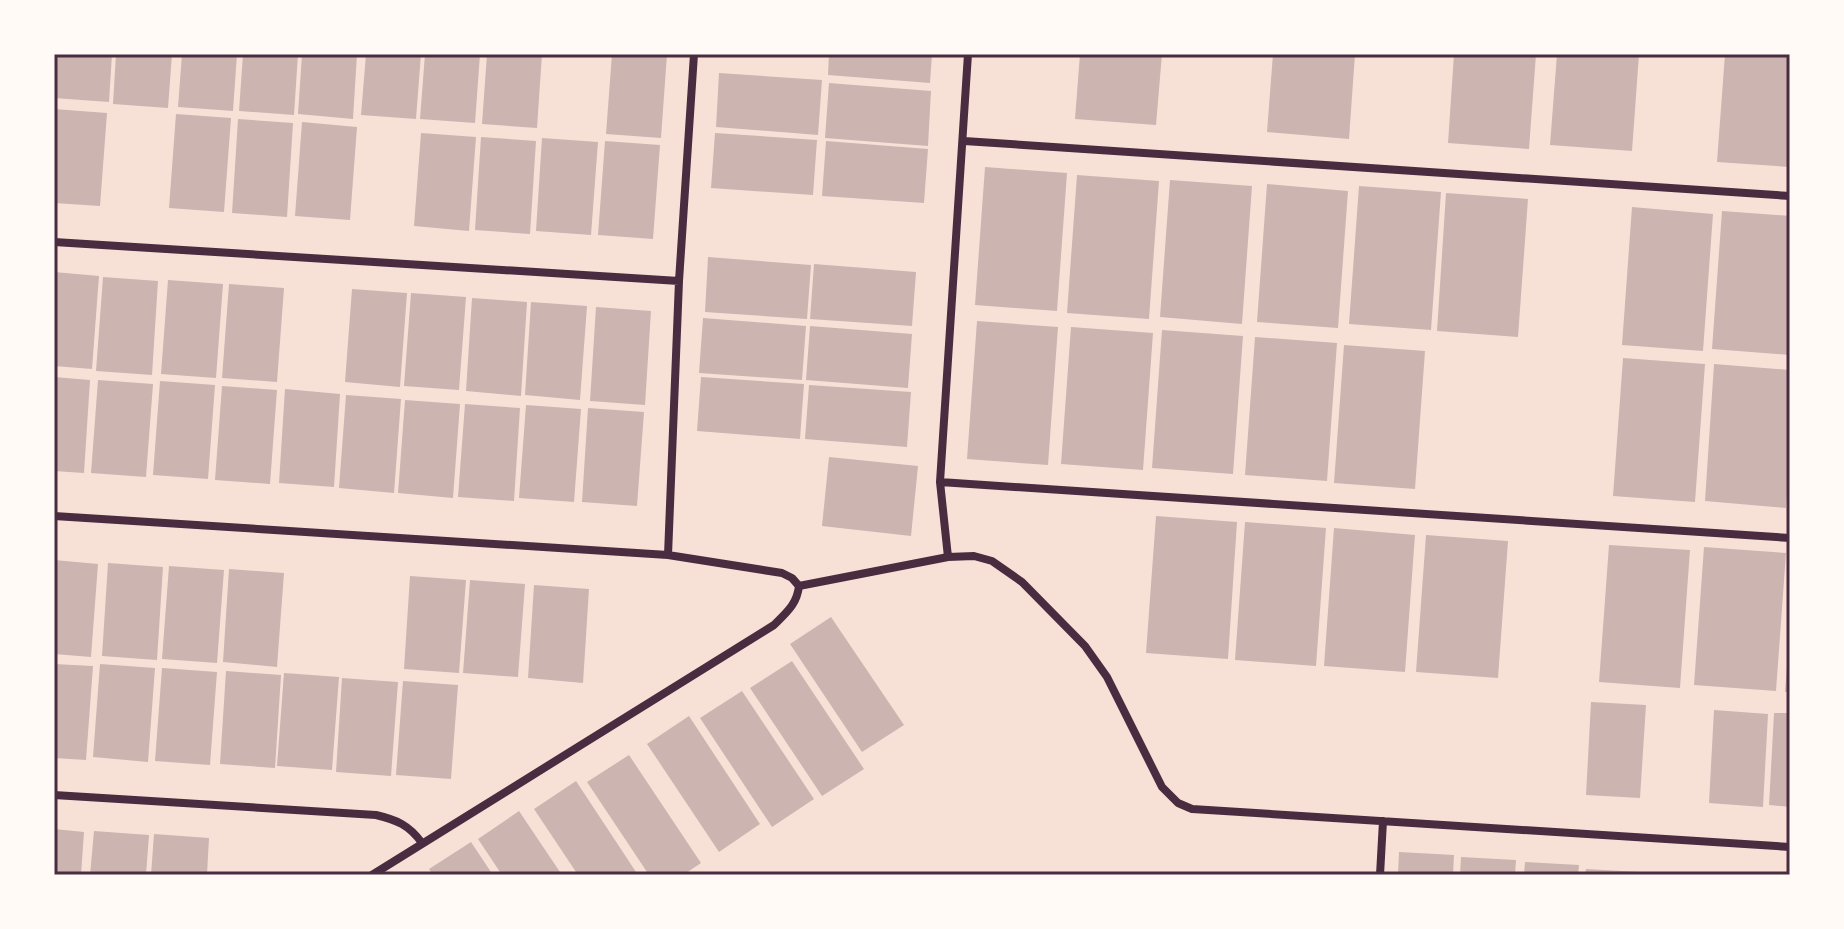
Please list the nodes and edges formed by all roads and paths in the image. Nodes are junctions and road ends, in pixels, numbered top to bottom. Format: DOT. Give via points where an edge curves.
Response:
graph roads {
  1 [pos="694,54"];
  2 [pos="968,54"];
  3 [pos="964,141"];
  4 [pos="1790,196"];
  5 [pos="54,242"];
  6 [pos="679,281"];
  7 [pos="940,482"];
  8 [pos="54,516"];
  9 [pos="1790,538"];
  10 [pos="668,555"];
  11 [pos="948,557"];
  12 [pos="799,586"];
  13 [pos="54,795"];
  14 [pos="1383,821"];
  15 [pos="422,843"];
  16 [pos="1790,847"];
  17 [pos="372,875"];
  18 [pos="1380,875"];
  1 -- 6 [label="street"];
  2 -- 3 [label="street"];
  3 -- 4 [label="street"];
  3 -- 7 [label="street"];
  5 -- 6 [label="street"];
  6 -- 10 [label="street"];
  7 -- 9 [label="street"];
  7 -- 11 [label="street"];
  8 -- 10 [label="street"];
  10 -- 12 [label="street" via="782,573"];
  11 -- 12 [label="street"];
  11 -- 14 [label="street" via="992,561 1066,624 1107,677 1162,787 1178,803 1192,809"];
  12 -- 15 [label="street" via="793,607 774,625"];
  13 -- 15 [label="street" via="376,815 400,821"];
  14 -- 16 [label="street"];
  14 -- 18 [label="street"];
  15 -- 17 [label="street"];
}
